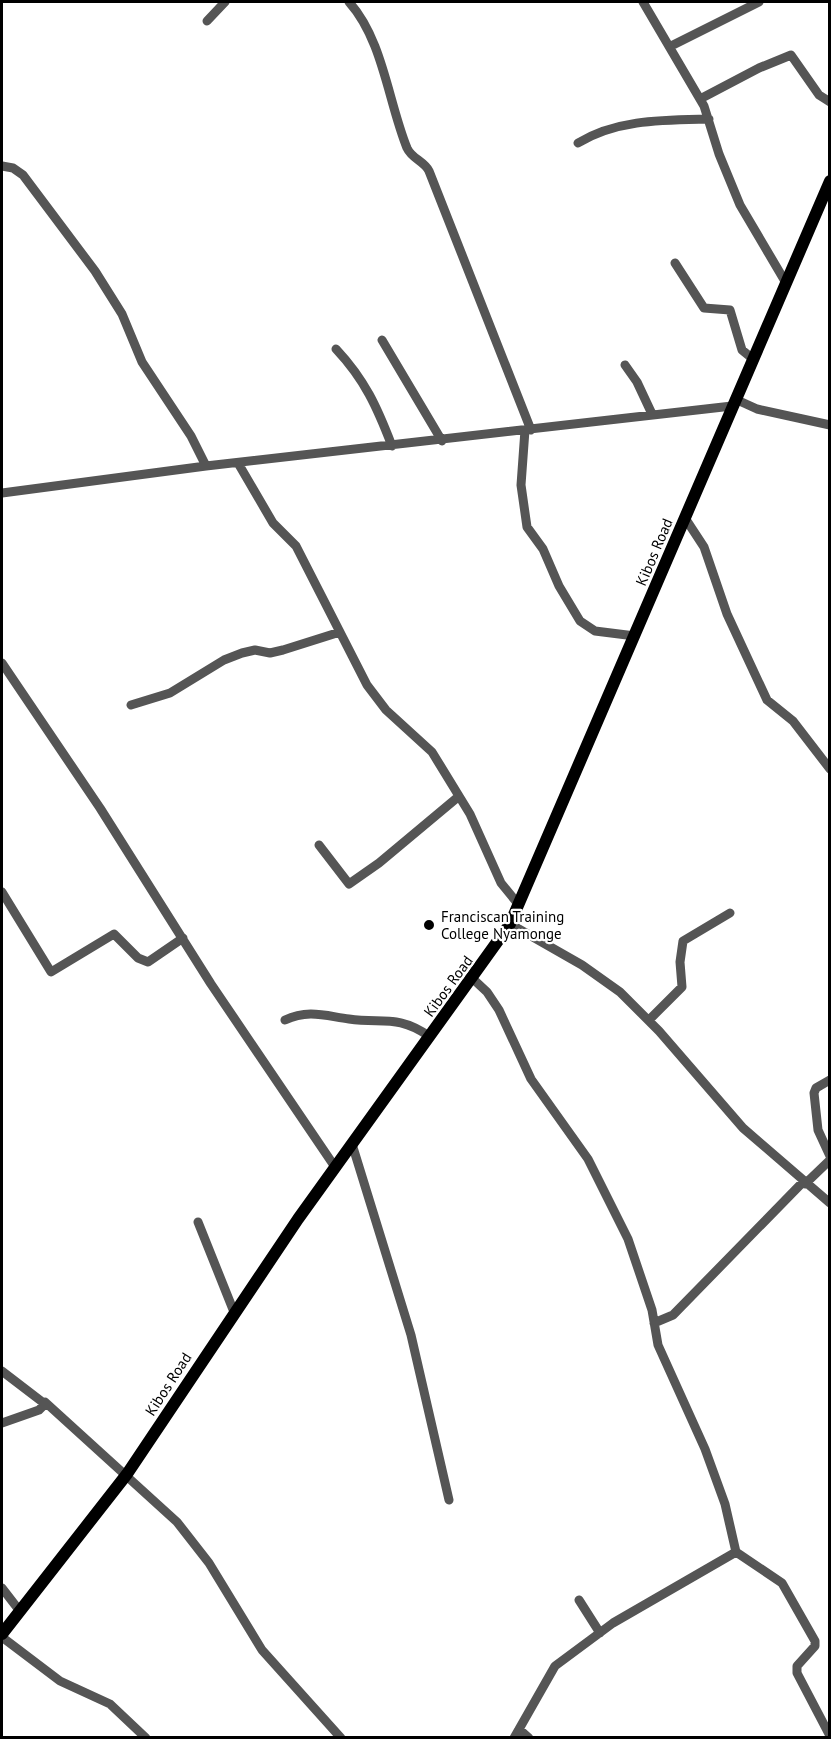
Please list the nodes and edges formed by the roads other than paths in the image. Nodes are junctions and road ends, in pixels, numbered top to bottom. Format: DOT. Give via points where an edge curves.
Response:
graph roads {
  1 [pos="225,2"];
  2 [pos="349,2"];
  3 [pos="643,2"];
  4 [pos="759,2"];
  5 [pos="207,21"];
  6 [pos="671,46"];
  7 [pos="700,99"];
  8 [pos="830,102"];
  9 [pos="709,119"];
  10 [pos="578,143"];
  11 [pos="2,166"];
  12 [pos="830,181"];
  13 [pos="825,204"];
  14 [pos="675,263"];
  15 [pos="786,283"];
  16 [pos="382,340"];
  17 [pos="336,349"];
  18 [pos="753,359"];
  19 [pos="625,365"];
  20 [pos="733,403"];
  21 [pos="652,414"];
  22 [pos="830,425"];
  23 [pos="528,430"];
  24 [pos="442,441"];
  25 [pos="393,446"];
  26 [pos="238,463"];
  27 [pos="206,466"];
  28 [pos="2,493"];
  29 [pos="685,518"];
  30 [pos="340,632"];
  31 [pos="635,636"];
  32 [pos="2,666"];
  33 [pos="131,705"];
  34 [pos="830,769"];
  35 [pos="458,797"];
  36 [pos="319,845"];
  37 [pos="2,892"];
  38 [pos="519,905"];
  39 [pos="730,913"];
  40 [pos="510,924"];
  41 [pos="183,938"];
  42 [pos="472,978"];
  43 [pos="285,1020"];
  44 [pos="649,1020"];
  45 [pos="429,1036"];
  46 [pos="830,1080"];
  47 [pos="352,1144"];
  48 [pos="830,1158"];
  49 [pos="335,1167"];
  50 [pos="804,1183"];
  51 [pos="830,1203"];
  52 [pos="198,1222"];
  53 [pos="234,1312"];
  54 [pos="654,1323"];
  55 [pos="2,1371"];
  56 [pos="45,1402"];
  57 [pos="2,1423"];
  58 [pos="127,1474"];
  59 [pos="449,1500"];
  60 [pos="736,1552"];
  61 [pos="2,1588"];
  62 [pos="579,1600"];
  63 [pos="20,1610"];
  64 [pos="600,1633"];
  65 [pos="2,1636"];
  66 [pos="517,1733"];
  67 [pos="830,1736"];
  68 [pos="146,1737"];
  69 [pos="341,1737"];
  70 [pos="529,1737"];
  1 -- 5 [label="street"];
  2 -- 23 [label="street" via="362,18 380,63 407,148 429,171"];
  3 -- 6 [label="street"];
  4 -- 6 [label="street"];
  6 -- 7 [label="street"];
  7 -- 8 [label="street" via="791,55 819,95"];
  7 -- 9 [label="street"];
  9 -- 10 [label="street" via="649,121 612,128"];
  9 -- 15 [label="street" via="740,205"];
  11 -- 27 [label="street" via="23,176 95,271 122,314 142,362"];
  12 -- 13 [label="main road, Kibos Road"];
  13 -- 15 [label="main road, Kibos Road"];
  14 -- 18 [label="street" via="704,308 730,310 742,350"];
  15 -- 18 [label="main road, Kibos Road"];
  16 -- 24 [label="street"];
  17 -- 25 [label="street" via="369,391"];
  18 -- 20 [label="main road, Kibos Road"];
  19 -- 21 [label="street"];
  20 -- 21 [label="street"];
  20 -- 22 [label="street"];
  20 -- 29 [label="main road, Kibos Road"];
  21 -- 23 [label="street"];
  23 -- 24 [label="street"];
  23 -- 31 [label="street" via="521,485 527,527 543,549 580,621 596,631"];
  24 -- 25 [label="street"];
  25 -- 26 [label="street"];
  26 -- 27 [label="street"];
  26 -- 30 [label="street" via="273,523 296,546"];
  27 -- 28 [label="street"];
  29 -- 31 [label="main road, Kibos Road"];
  29 -- 34 [label="street" via="704,547 727,614 767,700 793,721"];
  30 -- 33 [label="street" via="270,653 242,653 170,693"];
  30 -- 35 [label="street" via="376,699 432,752"];
  31 -- 38 [label="main road, Kibos Road"];
  32 -- 41 [label="street"];
  35 -- 36 [label="street" via="349,884"];
  35 -- 38 [label="street" via="470,813 501,883"];
  37 -- 41 [label="street" via="51,972 114,934 138,958 148,962"];
  38 -- 40 [label="main road, Kibos Road"];
  39 -- 44 [label="street" via="686,937 681,950 682,987"];
  40 -- 42 [label="main road, Kibos Road"];
  40 -- 44 [label="street" via="604,980"];
  41 -- 49 [label="street"];
  42 -- 45 [label="main road, Kibos Road"];
  42 -- 54 [label="street" via="499,1010 531,1079 588,1160 628,1239"];
  43 -- 45 [label="street" via="305,1013 387,1019"];
  44 -- 50 [label="street" via="742,1128"];
  45 -- 47 [label="main road, Kibos Road"];
  46 -- 48 [label="street" via="814,1093 819,1130"];
  47 -- 49 [label="main road, Kibos Road"];
  47 -- 59 [label="street" via="411,1335"];
  48 -- 50 [label="street"];
  49 -- 53 [label="main road, Kibos Road"];
  50 -- 51 [label="street"];
  50 -- 54 [label="street" via="673,1315"];
  52 -- 53 [label="street"];
  53 -- 58 [label="main road, Kibos Road"];
  54 -- 60 [label="street" via="664,1362 695,1423 721,1493"];
  55 -- 56 [label="street"];
  56 -- 57 [label="street" via="43,1408"];
  56 -- 58 [label="street"];
  58 -- 63 [label="main road, Kibos Road"];
  58 -- 69 [label="street" via="194,1542 262,1650"];
  60 -- 64 [label="street"];
  60 -- 67 [label="street" via="782,1583 804,1620 815,1646 797,1666 797,1673"];
  61 -- 63 [label="street"];
  62 -- 64 [label="street"];
  63 -- 65 [label="main road, Kibos Road"];
  64 -- 66 [label="street" via="551,1671"];
  65 -- 68 [label="street" via="52,1676 110,1704"];
  66 -- 70 [label="street"];
}
